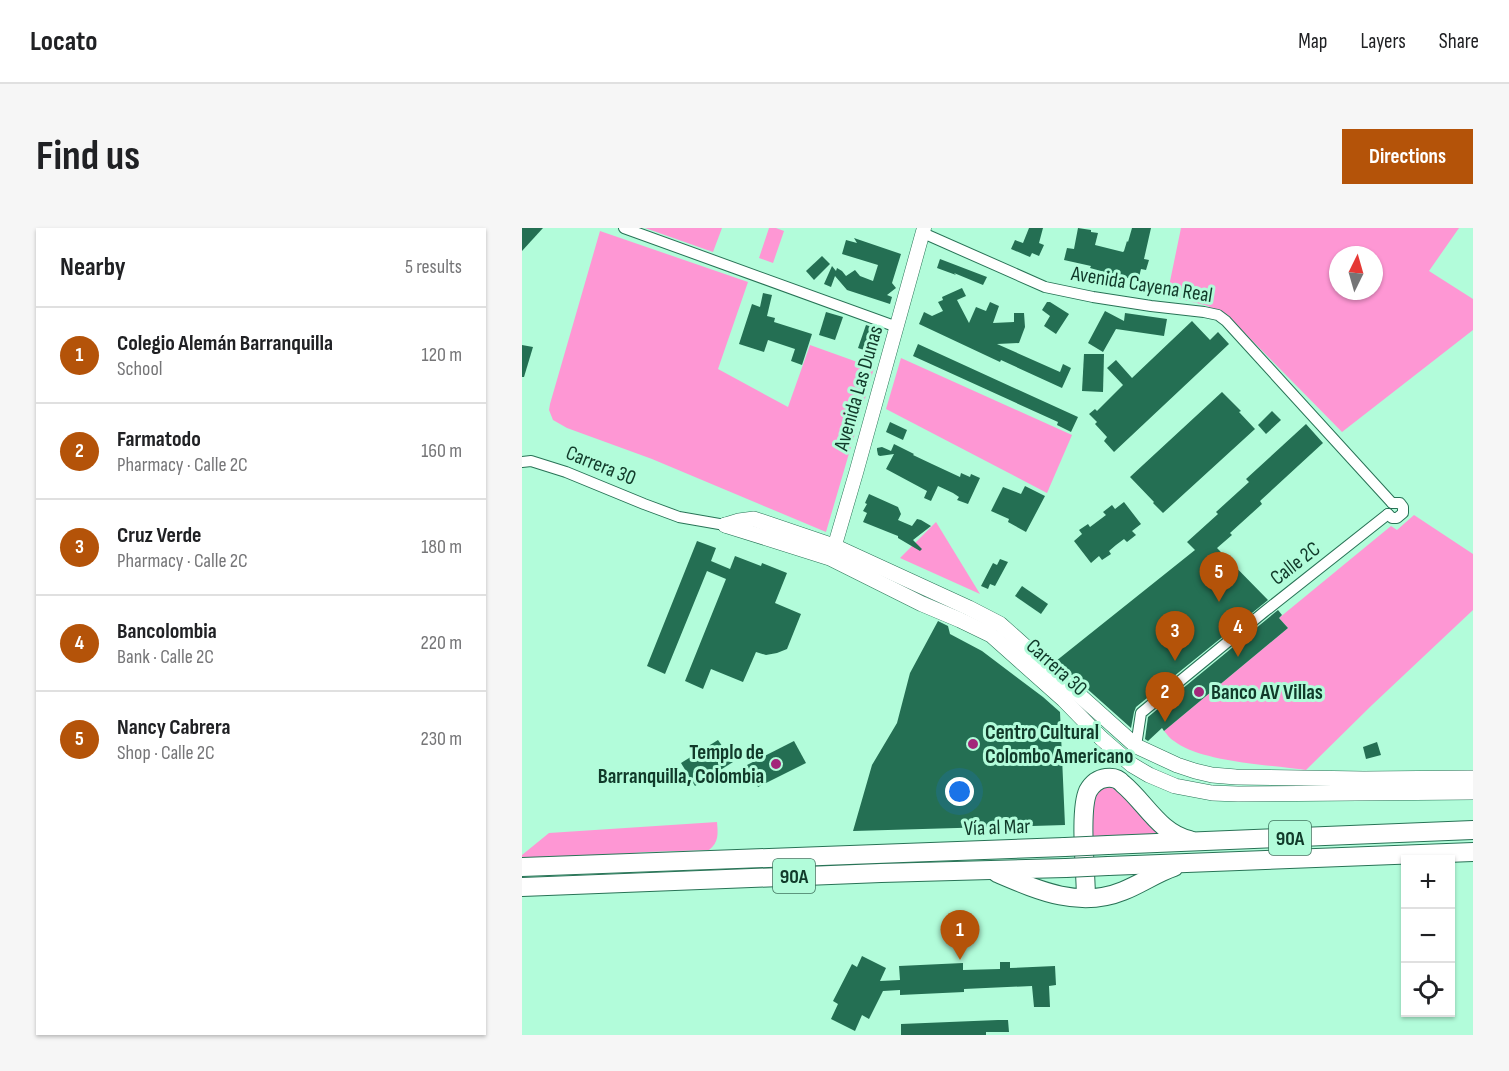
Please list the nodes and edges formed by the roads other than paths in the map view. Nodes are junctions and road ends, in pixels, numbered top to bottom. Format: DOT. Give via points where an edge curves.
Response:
graph roads {
  1 [pos="624,228"];
  2 [pos="923,231"];
  3 [pos="897,327"];
  4 [pos="526,461"];
  5 [pos="1388,514"];
  6 [pos="725,525"];
  7 [pos="832,552"];
  8 [pos="1136,746"];
  9 [pos="1473,778"];
  10 [pos="1473,792"];
  11 [pos="1473,830"];
  12 [pos="1213,841"];
  13 [pos="1473,852"];
  14 [pos="1200,862"];
  15 [pos="522,867"];
  16 [pos="992,871"];
  17 [pos="522,887"];
  18 [pos="1086,898"];
  1 -- 3 [label="street"];
  2 -- 3 [label="street, Avenida Las Dunas"];
  2 -- 5 [label="street, Avenida Cayena Real" via="1045,287 1218,315 1397,504 1388,506"];
  3 -- 7 [label="street, Avenida Las Dunas"];
  4 -- 6 [label="street, Carrera 30" via="566,472 679,517"];
  5 -- 8 [label="street, Calle 2C" via="1142,713"];
  6 -- 7 [label="main road, Carrera 30"];
  7 -- 8 [label="main road, Carrera 30" via="1000,624"];
  7 -- 10 [label="main road, Carrera 30" via="922,604 990,635 1126,760 1174,786 1238,794"];
  8 -- 9 [label="main road, Carrera 30" via="1177,765 1212,775"];
  11 -- 12 [label="highway, Vía al Mar / 90A"];
  12 -- 15 [label="highway, Vía al Mar / 90A, bridge"];
  12 -- 18 [label="highway" via="1188,840 1171,832 1122,782 1101,779 1089,790 1085,803"];
  13 -- 14 [label="highway, Vía al Mar / 90A"];
  14 -- 16 [label="highway, Vía al Mar / 90A, bridge"];
  14 -- 18 [label="highway" via="1168,869 1120,892"];
  16 -- 17 [label="highway, Vía al Mar / 90A"];
  16 -- 18 [label="highway" via="1050,894"];
}
